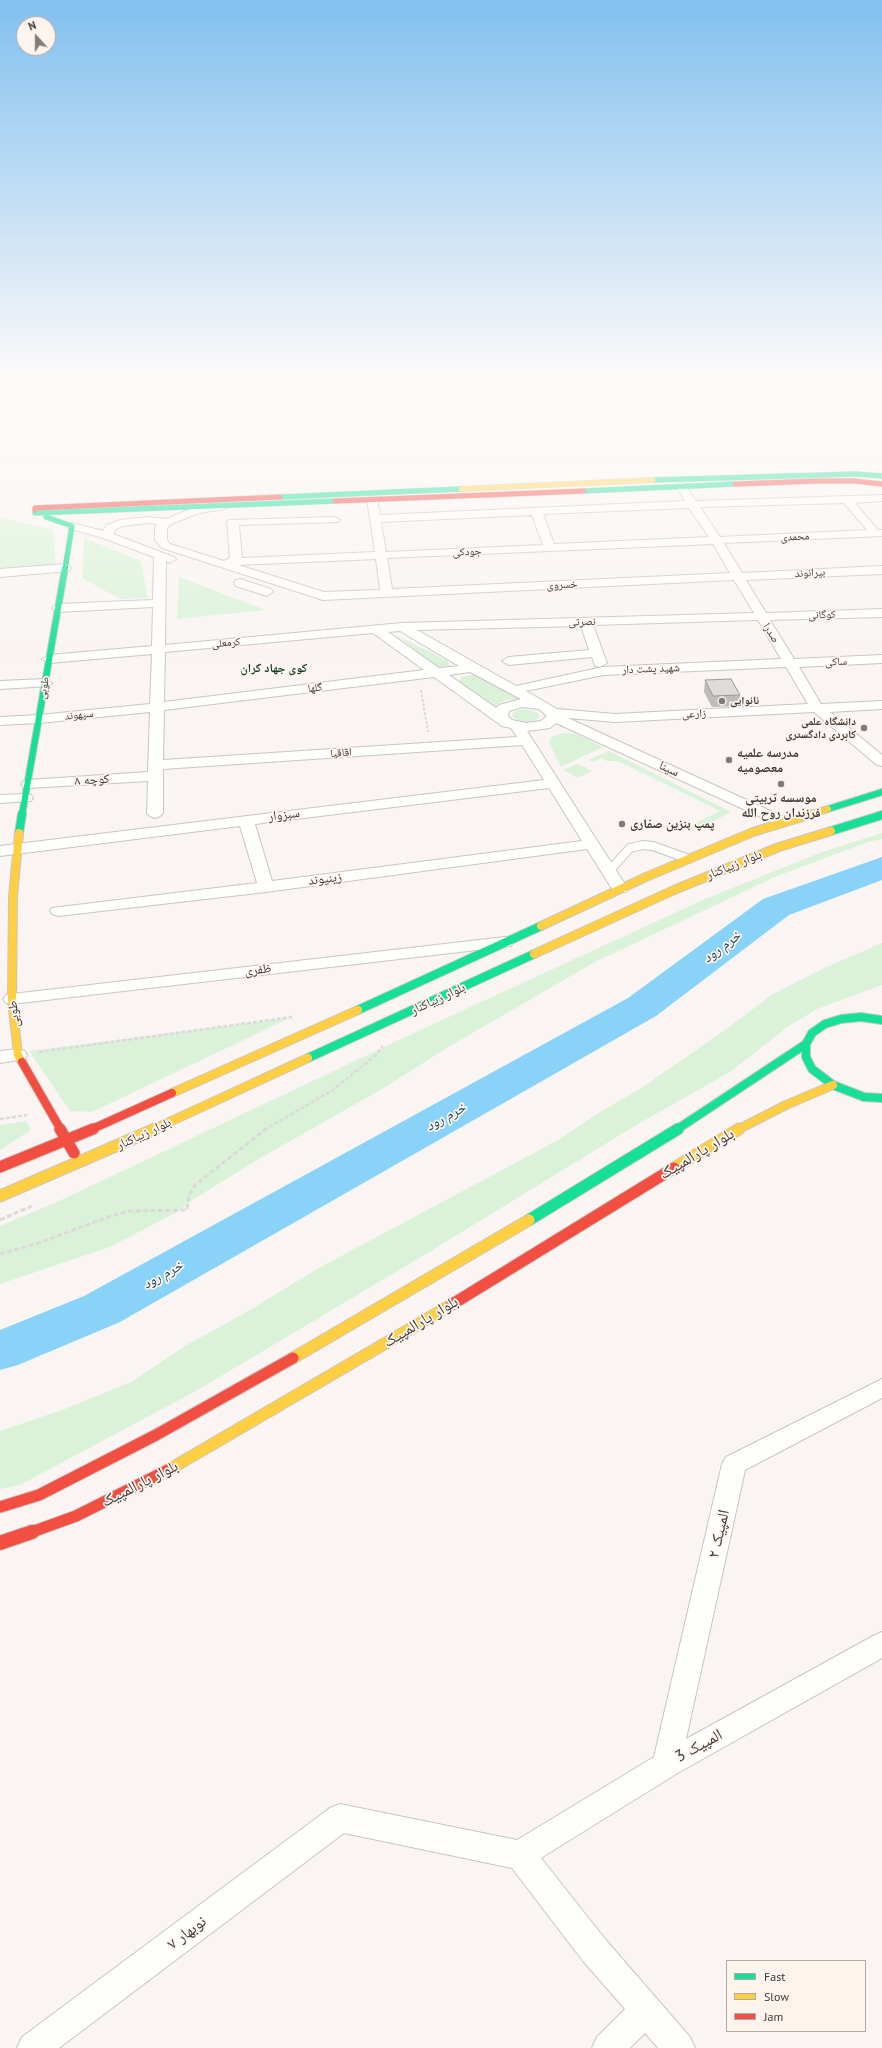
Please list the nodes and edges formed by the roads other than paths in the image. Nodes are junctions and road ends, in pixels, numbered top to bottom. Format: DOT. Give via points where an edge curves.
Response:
graph roads {
  1 [pos="882,476"];
  2 [pos="679,483"];
  3 [pos="882,484"];
  4 [pos="371,496"];
  5 [pos="882,498"];
  6 [pos="847,500"];
  7 [pos="255,503"];
  8 [pos="694,504"];
  9 [pos="536,512"];
  10 [pos="35,513"];
  11 [pos="376,519"];
  12 [pos="334,520"];
  13 [pos="167,522"];
  14 [pos="72,526"];
  15 [pos="878,533"];
  16 [pos="107,536"];
  17 [pos="716,540"];
  18 [pos="550,548"];
  19 [pos="160,556"];
  20 [pos="382,556"];
  21 [pos="236,562"];
  22 [pos="217,563"];
  23 [pos="189,566"];
  24 [pos="65,568"];
  25 [pos="882,570"];
  26 [pos="0,573"];
  27 [pos="738,577"];
  28 [pos="232,580"];
  29 [pos="267,592"];
  30 [pos="387,593"];
  31 [pos="159,603"];
  32 [pos="58,608"];
  33 [pos="882,613"];
  34 [pos="761,617"];
  35 [pos="586,622"];
  36 [pos="402,627"];
  37 [pos="375,629"];
  38 [pos="158,649"];
  39 [pos="597,653"];
  40 [pos="49,659"];
  41 [pos="882,659"];
  42 [pos="509,661"];
  43 [pos="791,664"];
  44 [pos="472,668"];
  45 [pos="603,671"];
  46 [pos="438,673"];
  47 [pos="45,683"];
  48 [pos="0,685"];
  49 [pos="514,690"];
  50 [pos="882,705"];
  51 [pos="157,707"];
  52 [pos="816,708"];
  53 [pos="550,712"];
  54 [pos="501,718"];
  55 [pos="39,719"];
  56 [pos="0,721"];
  57 [pos="517,726"];
  58 [pos="526,741"];
  59 [pos="882,762"];
  60 [pos="156,770"];
  61 [pos="553,783"];
  62 [pos="27,791"];
  63 [pos="882,792"];
  64 [pos="0,799"];
  65 [pos="155,813"];
  66 [pos="882,815"];
  67 [pos="246,820"];
  68 [pos="783,822"];
  69 [pos="753,832"];
  70 [pos="592,844"];
  71 [pos="779,847"];
  72 [pos="16,850"];
  73 [pos="0,851"];
  74 [pos="689,859"];
  75 [pos="609,871"];
  76 [pos="266,887"];
  77 [pos="620,889"];
  78 [pos="7,898"];
  79 [pos="58,912"];
  80 [pos="505,942"];
  81 [pos="12,999"];
  82 [pos="868,1009"];
  83 [pos="841,1019"];
  84 [pos="882,1020"];
  85 [pos="806,1044"];
  86 [pos="18,1055"];
  87 [pos="0,1057"];
  88 [pos="833,1085"];
  89 [pos="882,1098"];
  90 [pos="65,1141"];
  91 [pos="80,1162"];
  92 [pos="0,1167"];
  93 [pos="0,1196"];
  94 [pos="882,1388"];
  95 [pos="0,1507"];
  96 [pos="0,1543"];
  97 [pos="882,1644"];
  98 [pos="666,1765"];
  99 [pos="520,1855"];
  100 [pos="646,2010"];
  101 [pos="33,2048"];
  102 [pos="608,2048"];
  103 [pos="679,2048"];
  1 -- 2 [label="main road" via="855,474"];
  2 -- 3 [label="main road" via="854,481"];
  2 -- 4 [label="main road"];
  2 -- 8 [label="street, صدرا"];
  4 -- 7 [label="main road"];
  4 -- 10 [label="main road" via="35,508"];
  4 -- 11 [label="street"];
  5 -- 6 [label="street"];
  6 -- 8 [label="street"];
  6 -- 15 [label="street, محمدی"];
  7 -- 10 [label="main road"];
  7 -- 13 [label="street" via="197,510"];
  8 -- 9 [label="street"];
  8 -- 17 [label="street, صدرا"];
  9 -- 11 [label="street"];
  9 -- 18 [label="street"];
  10 -- 14 [label="main road"];
  11 -- 20 [label="street"];
  12 -- 21 [label="street" via="233,522"];
  13 -- 16 [label="street" via="148,520 120,523 111,527"];
  13 -- 22 [label="street, خسروی" via="161,527 160,533 161,540 166,546"];
  14 -- 16 [label="street"];
  14 -- 24 [label="main road, طوبی"];
  15 -- 17 [label="street, محمدی"];
  16 -- 19 [label="street"];
  17 -- 18 [label="street, جودکی"];
  17 -- 27 [label="street, صدرا"];
  18 -- 20 [label="street, جودکی"];
  19 -- 23 [label="street"];
  19 -- 31 [label="street"];
  20 -- 21 [label="street, جودکی"];
  20 -- 30 [label="street"];
  21 -- 22 [label="street, جودکی"];
  22 -- 30 [label="street, خسروی" via="323,596"];
  24 -- 26 [label="street"];
  24 -- 32 [label="main road, طوبی"];
  25 -- 27 [label="street, بیرانوند"];
  27 -- 30 [label="street, خسروی"];
  27 -- 34 [label="street, صدرا"];
  28 -- 29 [label="street"];
  31 -- 32 [label="street"];
  31 -- 38 [label="street"];
  32 -- 40 [label="main road, طوبی"];
  33 -- 34 [label="street, کوگانی"];
  34 -- 35 [label="street, نصرتی"];
  34 -- 43 [label="street, صدرا"];
  35 -- 36 [label="street, نصرتی"];
  35 -- 39 [label="street"];
  36 -- 37 [label="street, کرمعلی"];
  36 -- 44 [label="street, سینا"];
  37 -- 38 [label="street, کرمعلی"];
  37 -- 46 [label="street"];
  38 -- 40 [label="street, کرمعلی"];
  38 -- 51 [label="street"];
  39 -- 42 [label="street"];
  39 -- 45 [label="street"];
  40 -- 47 [label="main road, طوبی"];
  41 -- 43 [label="street, ساکی"];
  43 -- 45 [label="street, شهید پشت دار"];
  43 -- 52 [label="street, صدرا"];
  44 -- 46 [label="street, گلها"];
  44 -- 49 [label="street, سینا"];
  45 -- 49 [label="street, شهید پشت دار"];
  46 -- 51 [label="street, گلها"];
  46 -- 54 [label="street"];
  47 -- 48 [label="street"];
  47 -- 55 [label="main road, طوبی"];
  49 -- 53 [label="street, سینا"];
  50 -- 52 [label="street, زارعی"];
  51 -- 55 [label="street, سپهوند"];
  51 -- 60 [label="street"];
  52 -- 53 [label="street, زارعی" via="615,718"];
  52 -- 59 [label="street, صدرا"];
  53 -- 54 [label="street, زارعی" via="532,703 511,704 500,713"];
  53 -- 57 [label="street" via="545,724"];
  53 -- 68 [label="street, سینا"];
  54 -- 57 [label="street"];
  55 -- 56 [label="street, سپهوند"];
  55 -- 62 [label="main road, طوبی"];
  57 -- 58 [label="street"];
  58 -- 60 [label="street, اقاقیا"];
  58 -- 61 [label="street"];
  60 -- 62 [label="street, کوچه ۸"];
  60 -- 65 [label="street"];
  61 -- 67 [label="street, سبزوار"];
  61 -- 70 [label="street"];
  62 -- 64 [label="street, کوچه ۸"];
  62 -- 72 [label="main road, طوبی"];
  63 -- 68 [label="main road, بلوار زیباکنار"];
  66 -- 71 [label="main road, بلوار زیباکنار"];
  67 -- 72 [label="street, سبزوار"];
  67 -- 76 [label="street"];
  68 -- 69 [label="main road, بلوار زیباکنار"];
  69 -- 71 [label="main road"];
  69 -- 74 [label="main road, بلوار زیباکنار"];
  70 -- 75 [label="street"];
  70 -- 76 [label="street, زینیوند"];
  71 -- 91 [label="main road, بلوار زیباکنار" via="574,934 389,1022"];
  72 -- 73 [label="street"];
  72 -- 78 [label="main road, طوبی"];
  74 -- 75 [label="lane" via="643,845 630,848"];
  74 -- 77 [label="main road, بلوار زیباکنار"];
  75 -- 77 [label="street"];
  76 -- 79 [label="street, زینیوند"];
  77 -- 80 [label="main road, بلوار زیباکنار"];
  78 -- 81 [label="main road, طوبی"];
  80 -- 81 [label="street, ظفری"];
  80 -- 90 [label="main road, بلوار زیباکنار"];
  81 -- 86 [label="main road, طوبی"];
  82 -- 83 [label="main road"];
  83 -- 84 [label="main road" via="861,1017"];
  83 -- 85 [label="main road" via="824,1024 812,1033"];
  85 -- 88 [label="main road" via="806,1056 812,1069"];
  85 -- 95 [label="main road" via="708,1110 569,1197 288,1361 156,1435 87,1470 39,1494"];
  86 -- 87 [label="street"];
  86 -- 90 [label="main road, طوبی"];
  88 -- 89 [label="main road" via="864,1097"];
  88 -- 96 [label="main road, بلوار پارالمپیک" via="734,1131 495,1279 187,1460 76,1516"];
  90 -- 91 [label="main road, طوبی"];
  90 -- 92 [label="main road, بلوار زیباکنار"];
  91 -- 93 [label="main road, بلوار زیباکنار"];
  94 -- 98 [label="street, المپیک ۲" via="734,1464"];
  97 -- 98 [label="street, المپیک 3"];
  98 -- 99 [label="street, المپیک 3"];
  99 -- 100 [label="street" via="594,1950"];
  99 -- 101 [label="street, نوبهار ۷" via="340,1818"];
  100 -- 102 [label="street"];
  100 -- 103 [label="street"];
}
